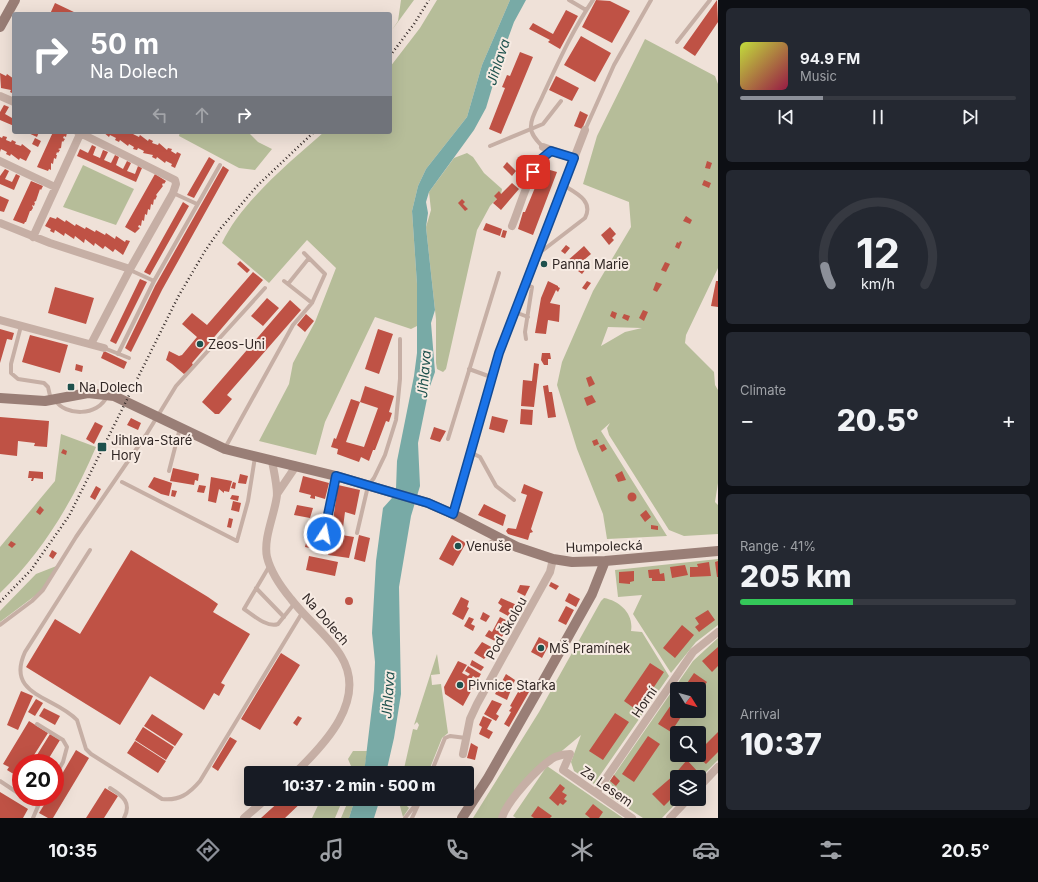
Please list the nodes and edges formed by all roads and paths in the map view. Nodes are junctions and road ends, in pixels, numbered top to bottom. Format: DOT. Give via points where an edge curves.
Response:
graph roads {
  1 [pos="15,0"];
  2 [pos="569,0"];
  3 [pos="594,0"];
  4 [pos="651,0"];
  5 [pos="710,0"];
  6 [pos="586,10"];
  7 [pos="11,13"];
  8 [pos="0,27"];
  9 [pos="677,42"];
  10 [pos="0,96"];
  11 [pos="12,101"];
  12 [pos="561,101"];
  13 [pos="531,130"];
  14 [pos="585,130"];
  15 [pos="79,134"];
  16 [pos="84,134"];
  17 [pos="490,146"];
  18 [pos="543,147"];
  19 [pos="551,151"];
  20 [pos="574,158"];
  21 [pos="0,161"];
  22 [pos="220,165"];
  23 [pos="563,185"];
  24 [pos="55,187"];
  25 [pos="173,193"];
  26 [pos="197,204"];
  27 [pos="0,223"];
  28 [pos="512,226"];
  29 [pos="33,237"];
  30 [pos="304,253"];
  31 [pos="535,257"];
  32 [pos="309,258"];
  33 [pos="130,269"];
  34 [pos="499,273"];
  35 [pos="154,281"];
  36 [pos="284,281"];
  37 [pos="288,284"];
  38 [pos="524,285"];
  39 [pos="265,288"];
  40 [pos="312,303"];
  41 [pos="515,312"];
  42 [pos="528,317"];
  43 [pos="0,320"];
  44 [pos="21,326"];
  45 [pos="400,339"];
  46 [pos="526,339"];
  47 [pos="91,344"];
  48 [pos="104,348"];
  49 [pos="118,354"];
  50 [pos="129,358"];
  51 [pos="470,369"];
  52 [pos="491,377"];
  53 [pos="108,394"];
  54 [pos="0,398"];
  55 [pos="53,400"];
  56 [pos="158,416"];
  57 [pos="180,427"];
  58 [pos="448,439"];
  59 [pos="225,449"];
  60 [pos="470,451"];
  61 [pos="255,457"];
  62 [pos="272,462"];
  63 [pos="296,466"];
  64 [pos="170,471"];
  65 [pos="336,476"];
  66 [pos="122,482"];
  67 [pos="371,487"];
  68 [pos="277,494"];
  69 [pos="514,500"];
  70 [pos="453,514"];
  71 [pos="357,533"];
  72 [pos="497,537"];
  73 [pos="486,546"];
  74 [pos="321,549"];
  75 [pos="90,550"];
  76 [pos="718,551"];
  77 [pos="553,559"];
  78 [pos="605,561"];
  79 [pos="270,565"];
  80 [pos="256,588"];
  81 [pos="294,604"];
  82 [pos="302,613"];
  83 [pos="284,617"];
  84 [pos="0,625"];
  85 [pos="718,632"];
  86 [pos="36,724"];
  87 [pos="466,738"];
  88 [pos="463,754"];
  89 [pos="64,758"];
  90 [pos="302,766"];
  91 [pos="434,766"];
  92 [pos="718,767"];
  93 [pos="706,780"];
  94 [pos="0,781"];
  95 [pos="12,788"];
  96 [pos="110,788"];
  97 [pos="596,793"];
  98 [pos="37,806"];
  99 [pos="258,806"];
  100 [pos="414,806"];
  101 [pos="417,806"];
  102 [pos="681,806"];
  103 [pos="504,817"];
  104 [pos="33,818"];
  105 [pos="124,818"];
  106 [pos="244,818"];
  107 [pos="405,818"];
  108 [pos="412,818"];
  109 [pos="462,818"];
  110 [pos="632,818"];
  111 [pos="670,818"];
  1 -- 7 [label="main road"];
  2 -- 6 [label="lane"];
  3 -- 6 [label="lane"];
  4 -- 14 [label="lane" via="614,65"];
  5 -- 9 [label="lane"];
  6 -- 13 [label="lane" via="532,119"];
  7 -- 8 [label="main road"];
  10 -- 11 [label="street"];
  12 -- 13 [label="lane" via="544,124"];
  13 -- 17 [label="lane"];
  13 -- 18 [label="lane"];
  14 -- 20 [label="street"];
  15 -- 24 [label="street"];
  16 -- 25 [label="street" via="172,178 176,184"];
  18 -- 19 [label="street"];
  19 -- 20 [label="street"];
  19 -- 28 [label="street" via="540,160 533,172"];
  20 -- 23 [label="street"];
  21 -- 24 [label="street"];
  22 -- 26 [label="lane"];
  23 -- 31 [label="street"];
  23 -- 31 [label="lane" via="583,198 588,212 585,218"];
  24 -- 29 [label="street"];
  25 -- 26 [label="lane"];
  25 -- 33 [label="street"];
  26 -- 35 [label="lane"];
  27 -- 29 [label="street"];
  29 -- 33 [label="street"];
  30 -- 32 [label="lane"];
  31 -- 38 [label="street"];
  32 -- 37 [label="lane"];
  32 -- 40 [label="lane" via="325,274"];
  33 -- 35 [label="lane"];
  33 -- 47 [label="street"];
  34 -- 51 [label="lane"];
  35 -- 49 [label="lane"];
  36 -- 37 [label="lane"];
  37 -- 40 [label="lane"];
  38 -- 41 [label="street"];
  38 -- 42 [label="lane" via="532,287"];
  39 -- 56 [label="lane" via="176,386"];
  40 -- 59 [label="lane" via="293,325"];
  41 -- 42 [label="lane"];
  41 -- 52 [label="street"];
  42 -- 46 [label="lane"];
  43 -- 44 [label="street"];
  44 -- 47 [label="street"];
  44 -- 55 [label="lane" via="11,373 18,379 44,383"];
  45 -- 67 [label="lane" via="396,420"];
  47 -- 48 [label="street"];
  48 -- 49 [label="lane"];
  49 -- 50 [label="lane"];
  51 -- 52 [label="lane"];
  51 -- 58 [label="lane"];
  52 -- 60 [label="street"];
  53 -- 55 [label="main road" via="88,393"];
  53 -- 55 [label="lane" via="102,405 90,412 66,408"];
  53 -- 56 [label="main road"];
  54 -- 55 [label="main road"];
  56 -- 57 [label="main road"];
  56 -- 84 [label="lane" via="43,590"];
  57 -- 59 [label="main road"];
  57 -- 64 [label="lane"];
  59 -- 61 [label="main road"];
  60 -- 69 [label="lane" via="480,457 496,486"];
  60 -- 70 [label="street"];
  61 -- 62 [label="main road"];
  61 -- 66 [label="lane" via="248,501 237,541"];
  62 -- 63 [label="main road"];
  62 -- 68 [label="street, Na Dolech"];
  63 -- 65 [label="main road"];
  63 -- 68 [label="street, Na Dolech"];
  65 -- 67 [label="main road"];
  65 -- 74 [label="lane"];
  67 -- 70 [label="main road" via="428,503"];
  67 -- 71 [label="lane"];
  68 -- 79 [label="street, Na Dolech" via="267,546"];
  70 -- 72 [label="main road, Humpolecká"];
  72 -- 73 [label="lane"];
  72 -- 77 [label="main road, Humpolecká" via="524,550"];
  75 -- 82 [label="lane" via="25,652 19,668 20,677 29,689 77,720 86,749 91,754 162,799 173,800 182,797 200,781"];
  76 -- 78 [label="main road, Humpolecká"];
  77 -- 78 [label="main road, Humpolecká" via="572,562"];
  77 -- 87 [label="street, Pod Školou" via="550,572 470,719"];
  78 -- 109 [label="main road" via="592,594 488,778"];
  79 -- 80 [label="lane"];
  79 -- 81 [label="street, Na Dolech"];
  80 -- 83 [label="lane"];
  80 -- 83 [label="lane" via="244,609 269,625 278,624"];
  81 -- 82 [label="street, Na Dolech"];
  81 -- 83 [label="lane"];
  82 -- 90 [label="street, Na Dolech" via="340,655 349,674 350,686 345,706 330,735"];
  85 -- 97 [label="street, Horní" via="692,652"];
  86 -- 89 [label="lane" via="65,743 67,752"];
  87 -- 88 [label="street, Pod Školou"];
  87 -- 91 [label="lane" via="445,738"];
  92 -- 93 [label="street"];
  94 -- 95 [label="lane"];
  96 -- 105 [label="lane" via="124,797 127,805"];
  97 -- 103 [label="street, Za Lesem" via="563,770 570,754 555,757 518,791 507,806"];
  97 -- 110 [label="street, Za Lesem"];
  98 -- 104 [label="lane"];
  99 -- 106 [label="street"];
  100 -- 107 [label="lane"];
  101 -- 108 [label="lane"];
  102 -- 111 [label="street"];
}
